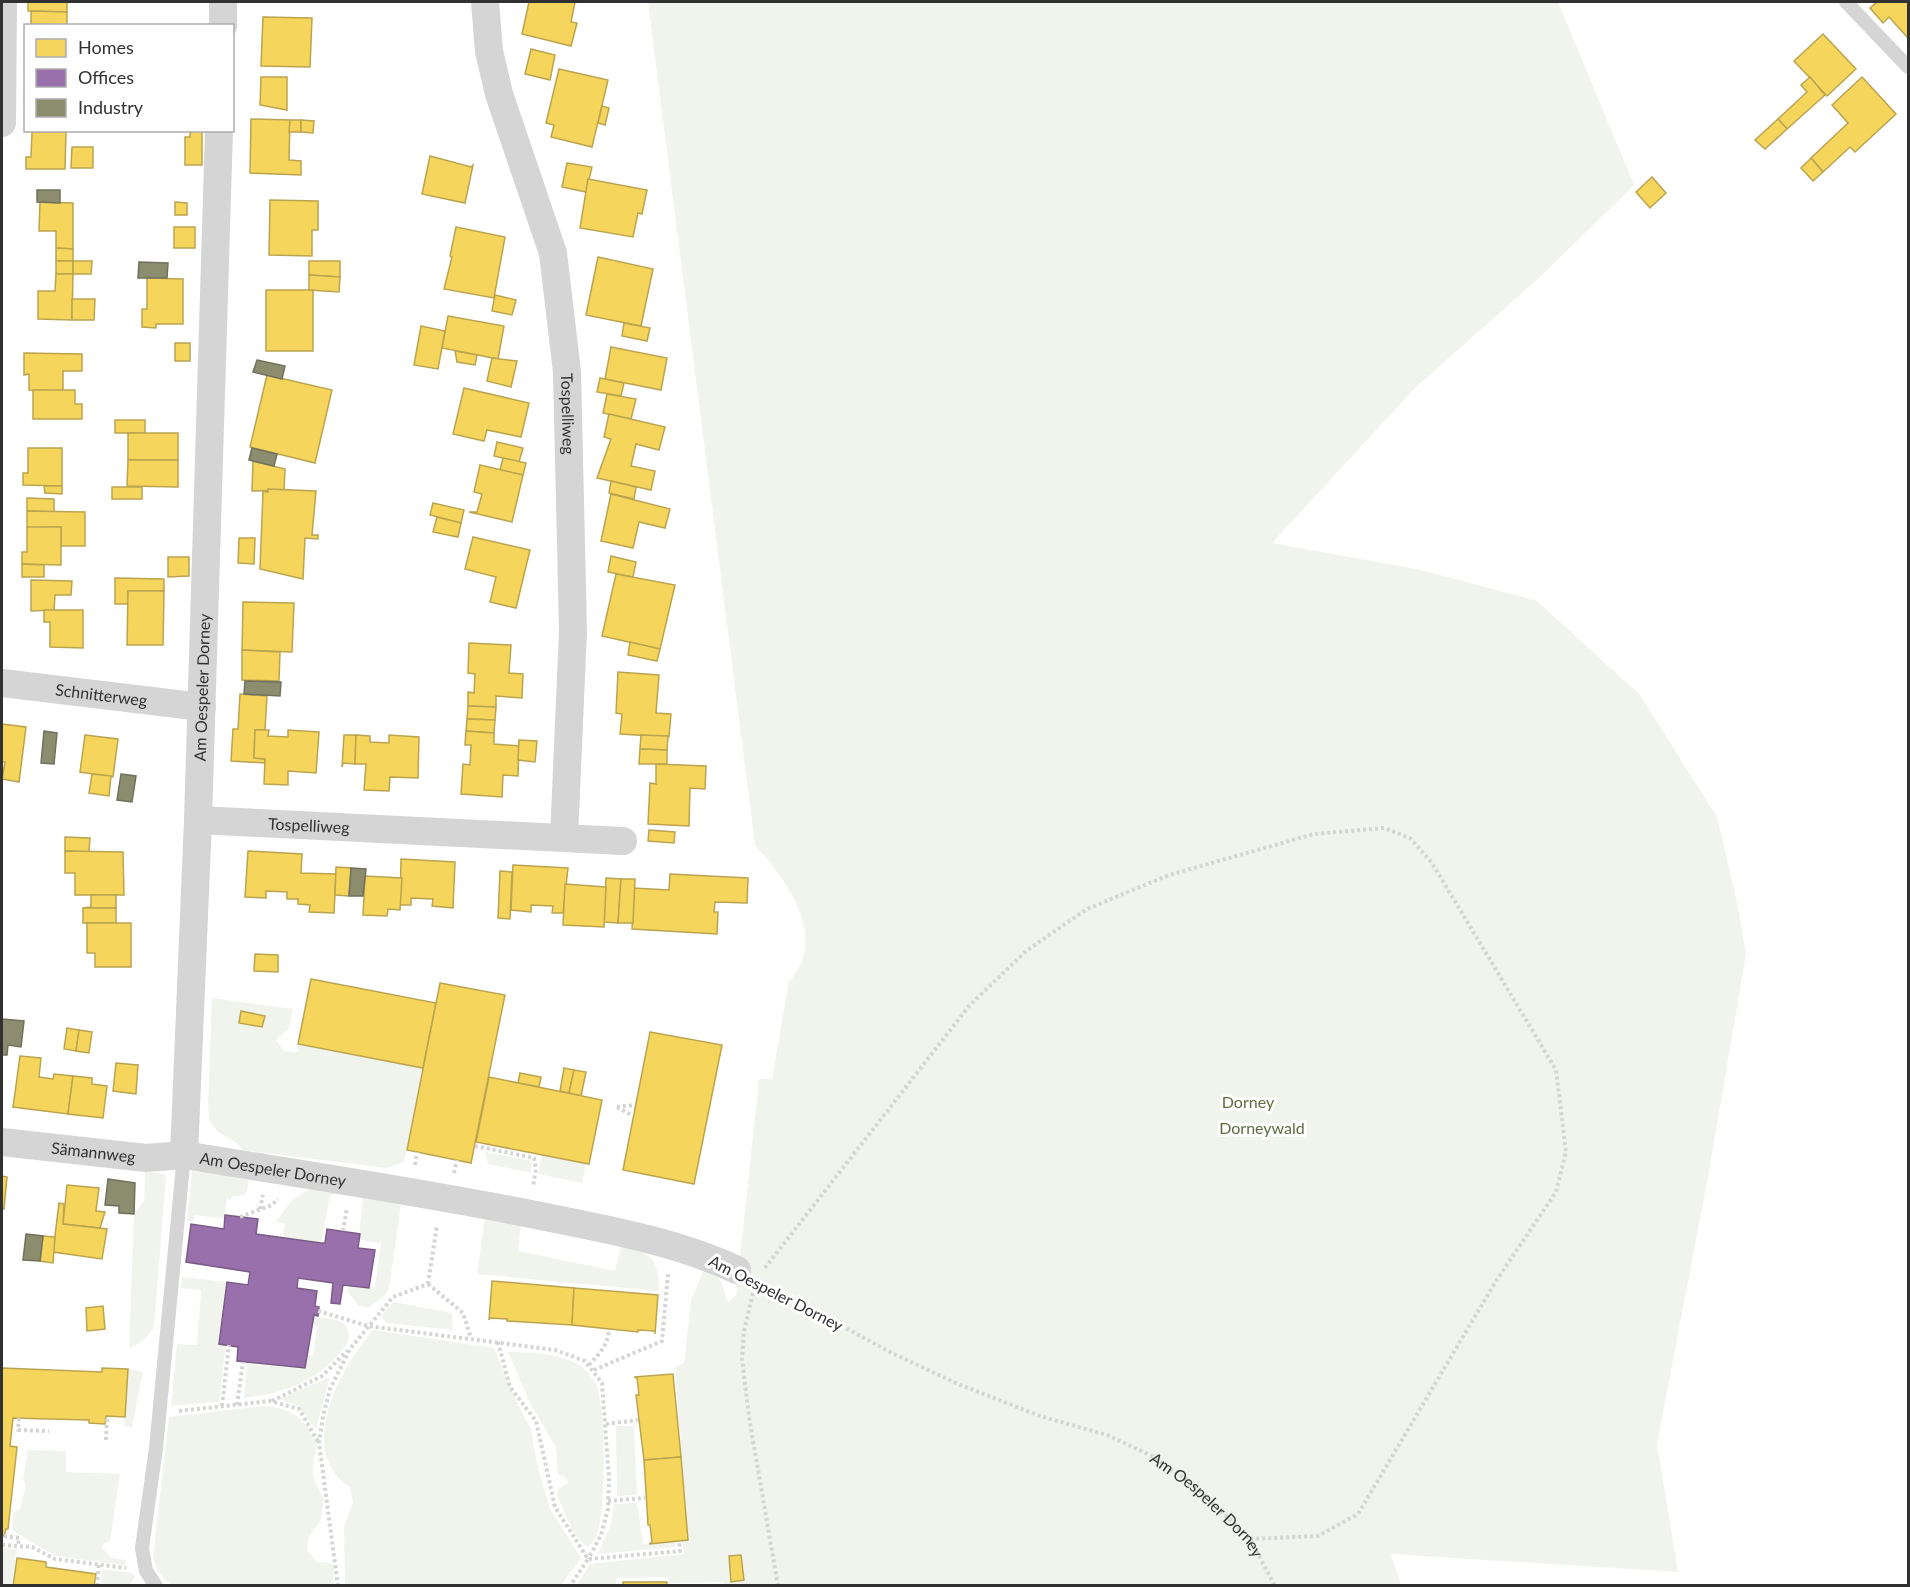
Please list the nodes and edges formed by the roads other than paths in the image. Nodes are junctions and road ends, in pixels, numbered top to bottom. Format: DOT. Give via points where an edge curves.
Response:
graph roads {
  1 [pos="3,2"];
  2 [pos="224,2"];
  3 [pos="485,2"];
  4 [pos="1846,2"];
  5 [pos="223,24"];
  6 [pos="1908,67"];
  7 [pos="2,123"];
  8 [pos="219,132"];
  9 [pos="2,683"];
  10 [pos="202,707"];
  11 [pos="198,820"];
  12 [pos="564,838"];
  13 [pos="623,841"];
  14 [pos="2,1142"];
  15 [pos="184,1155"];
  16 [pos="746,1275"];
  17 [pos="156,1586"];
  1 -- 7 [label="street"];
  2 -- 5 [label="street"];
  3 -- 12 [label="street, Tospelliweg" via="489,51 499,94 553,254 567,372 573,631"];
  4 -- 6 [label="lane"];
  8 -- 10 [label="street, Am Oespeler Dorney"];
  9 -- 10 [label="street, Schnitterweg"];
  10 -- 11 [label="street, Am Oespeler Dorney"];
  11 -- 12 [label="street, Tospelliweg"];
  11 -- 15 [label="street, Am Oespeler Dorney"];
  12 -- 13 [label="street, Tospelliweg"];
  14 -- 15 [label="street, Sämannweg" via="146,1158"];
  15 -- 16 [label="street, Am Oespeler Dorney" via="449,1185 709,1257"];
  15 -- 17 [label="lane" via="142,1548 146,1570"];
}
